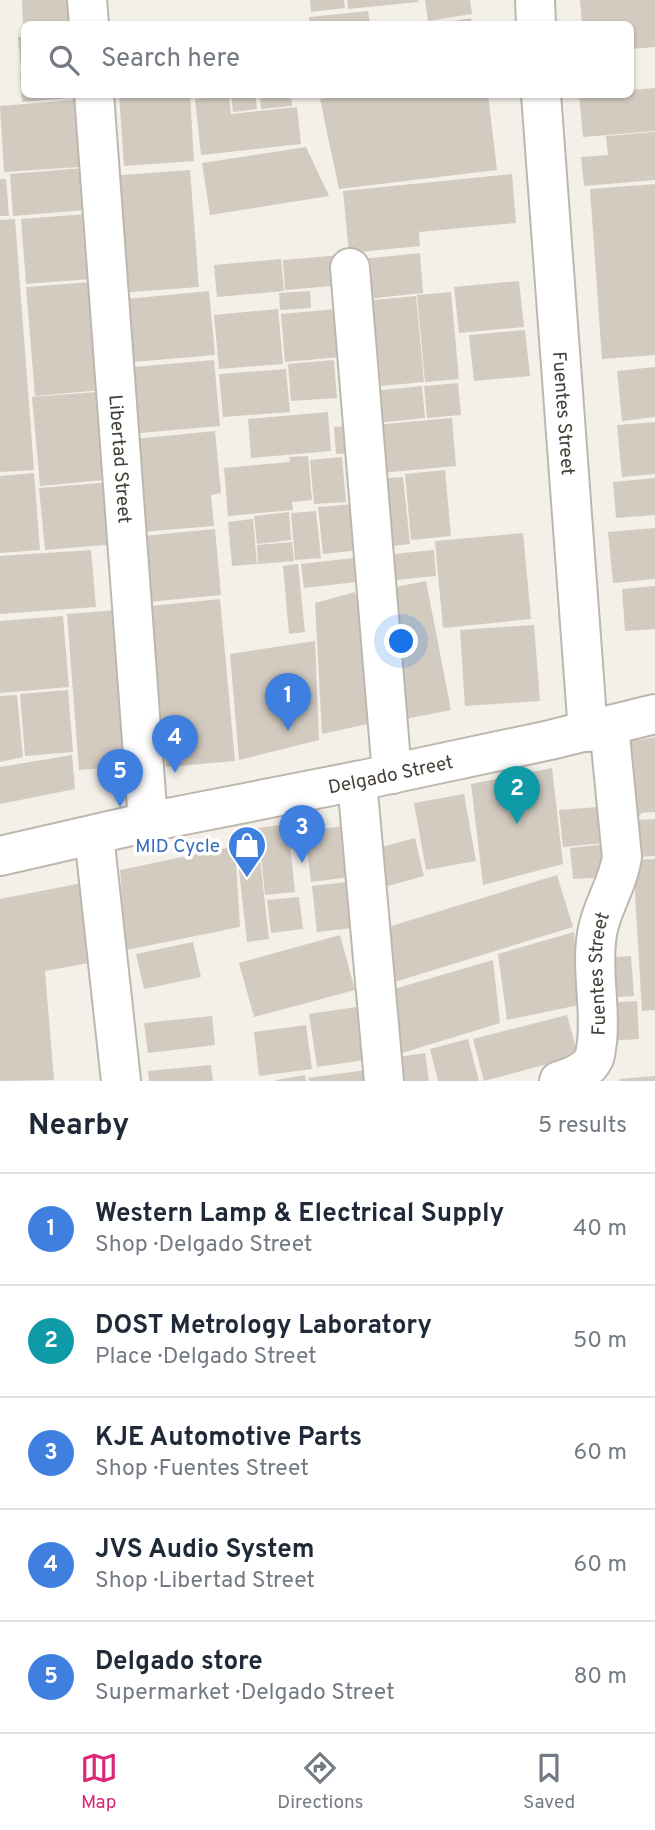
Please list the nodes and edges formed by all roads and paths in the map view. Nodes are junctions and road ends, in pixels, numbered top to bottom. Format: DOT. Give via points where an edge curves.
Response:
graph roads {
  1 [pos="87,0"];
  2 [pos="535,0"];
  3 [pos="89,21"];
  4 [pos="536,21"];
  5 [pos="94,98"];
  6 [pos="541,98"];
  7 [pos="349,268"];
  8 [pos="655,714"];
  9 [pos="598,729"];
  10 [pos="374,777"];
  11 [pos="148,822"];
  12 [pos="94,835"];
  13 [pos="0,856"];
  14 [pos="121,1081"];
  15 [pos="384,1081"];
  16 [pos="559,1081"];
  1 -- 3 [label="street"];
  2 -- 4 [label="street"];
  5 -- 11 [label="street, Libertad Street"];
  6 -- 9 [label="street, Fuentes Street"];
  7 -- 10 [label="street"];
  8 -- 9 [label="street, Delgado Street"];
  9 -- 10 [label="street, Delgado Street"];
  9 -- 16 [label="street, Fuentes Street" via="622,857 597,934 595,1057 577,1075"];
  10 -- 11 [label="street, Delgado Street"];
  10 -- 15 [label="street"];
  11 -- 12 [label="street, Delgado Street"];
  12 -- 13 [label="street, Delgado Street"];
  12 -- 14 [label="street"];
}
